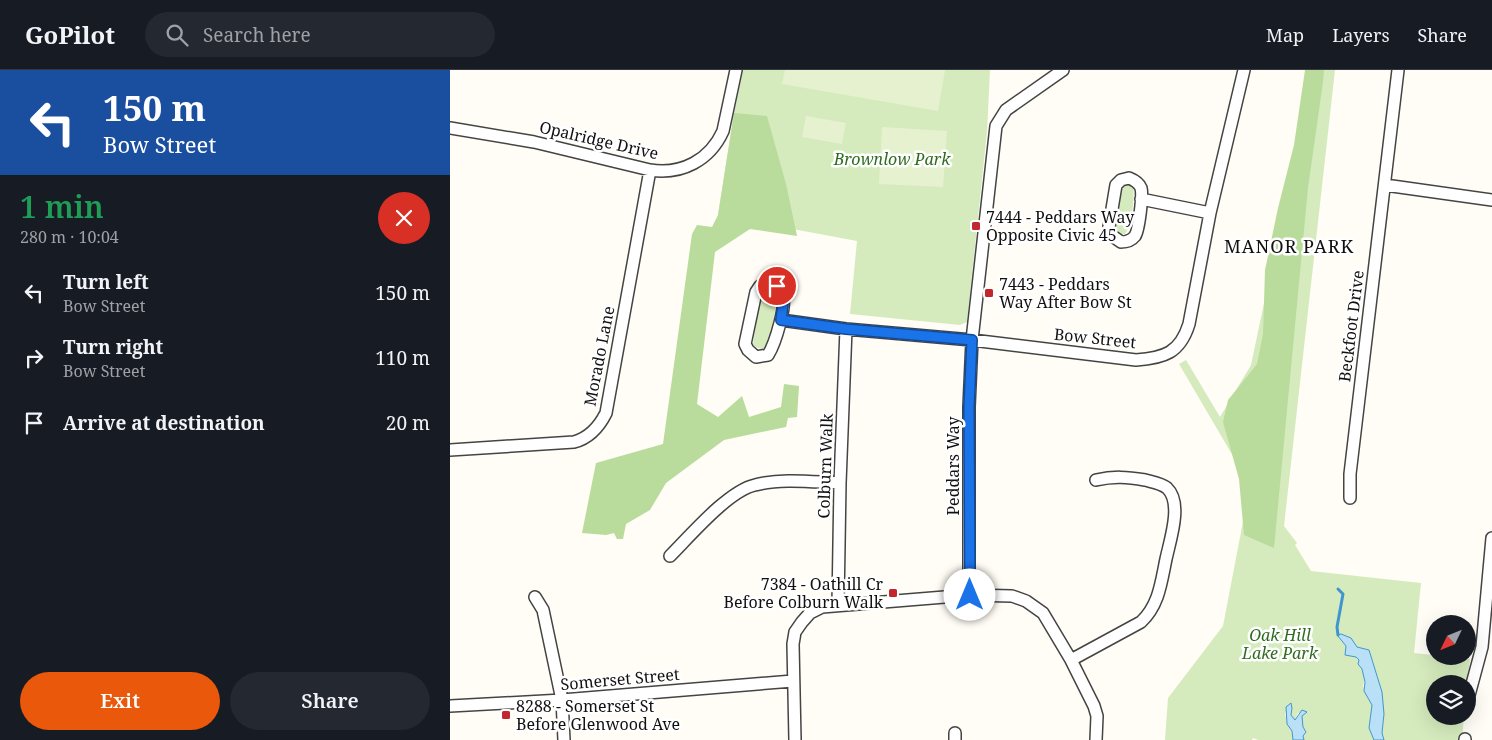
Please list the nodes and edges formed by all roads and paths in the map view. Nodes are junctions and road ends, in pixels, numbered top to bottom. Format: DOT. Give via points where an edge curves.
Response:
graph roads {
  1 [pos="736,70"];
  2 [pos="1063,70"];
  3 [pos="1244,70"];
  4 [pos="1398,70"];
  5 [pos="450,128"];
  6 [pos="650,170"];
  7 [pos="1385,185"];
  8 [pos="1141,199"];
  9 [pos="1492,200"];
  10 [pos="1210,213"];
  11 [pos="781,320"];
  12 [pos="846,329"];
  13 [pos="972,340"];
  14 [pos="450,450"];
  15 [pos="1096,480"];
  16 [pos="840,483"];
  17 [pos="1350,498"];
  18 [pos="1492,538"];
  19 [pos="670,556"];
  20 [pos="970,595"];
  21 [pos="535,597"];
  22 [pos="838,605"];
  23 [pos="1071,660"];
  24 [pos="1474,675"];
  25 [pos="793,680"];
  26 [pos="562,700"];
  27 [pos="450,706"];
  28 [pos="564,740"];
  29 [pos="795,740"];
  30 [pos="1096,740"];
  1 -- 6 [label="street, Opalridge Drive" via="723,131 711,150 694,164 680,169"];
  2 -- 13 [label="street, Peddars Way" via="1006,110 996,126"];
  3 -- 10 [label="street, Bow Street"];
  4 -- 7 [label="street, Beckfoot Drive"];
  5 -- 6 [label="street, Opalridge Drive" via="534,142"];
  6 -- 14 [label="street, Morado Lane" via="602,422 574,442"];
  7 -- 9 [label="street"];
  7 -- 17 [label="street, Beckfoot Drive" via="1350,474"];
  8 -- 8 [label="street" via="1140,186 1135,181 1129,178 1116,185 1109,227 1111,234 1121,242 1127,242 1136,233"];
  8 -- 10 [label="street"];
  10 -- 13 [label="street, Bow Street" via="1189,324 1185,336 1174,350 1162,357 1136,360"];
  11 -- 11 [label="street" via="782,290 765,283 756,292 746,344 756,357 768,355 772,350"];
  11 -- 12 [label="street, Bow Street"];
  12 -- 13 [label="street, Bow Street"];
  12 -- 16 [label="street, Colburn Walk"];
  13 -- 20 [label="street, Peddars Way"];
  15 -- 23 [label="street" via="1126,477 1167,488 1175,508 1173,527 1159,595 1148,615 1141,622"];
  16 -- 19 [label="street" via="768,482 739,491"];
  16 -- 22 [label="street, Colburn Walk"];
  18 -- 24 [label="street" via="1482,647"];
  20 -- 22 [label="street"];
  20 -- 23 [label="street" via="1012,596 1036,607 1043,613"];
  21 -- 26 [label="street" via="543,610"];
  22 -- 25 [label="street" via="810,613 795,632"];
  23 -- 30 [label="street" via="1094,706"];
  25 -- 26 [label="street, Somerset Street"];
  25 -- 29 [label="street"];
  26 -- 27 [label="street, Somerset Street"];
  26 -- 28 [label="street"];
}
